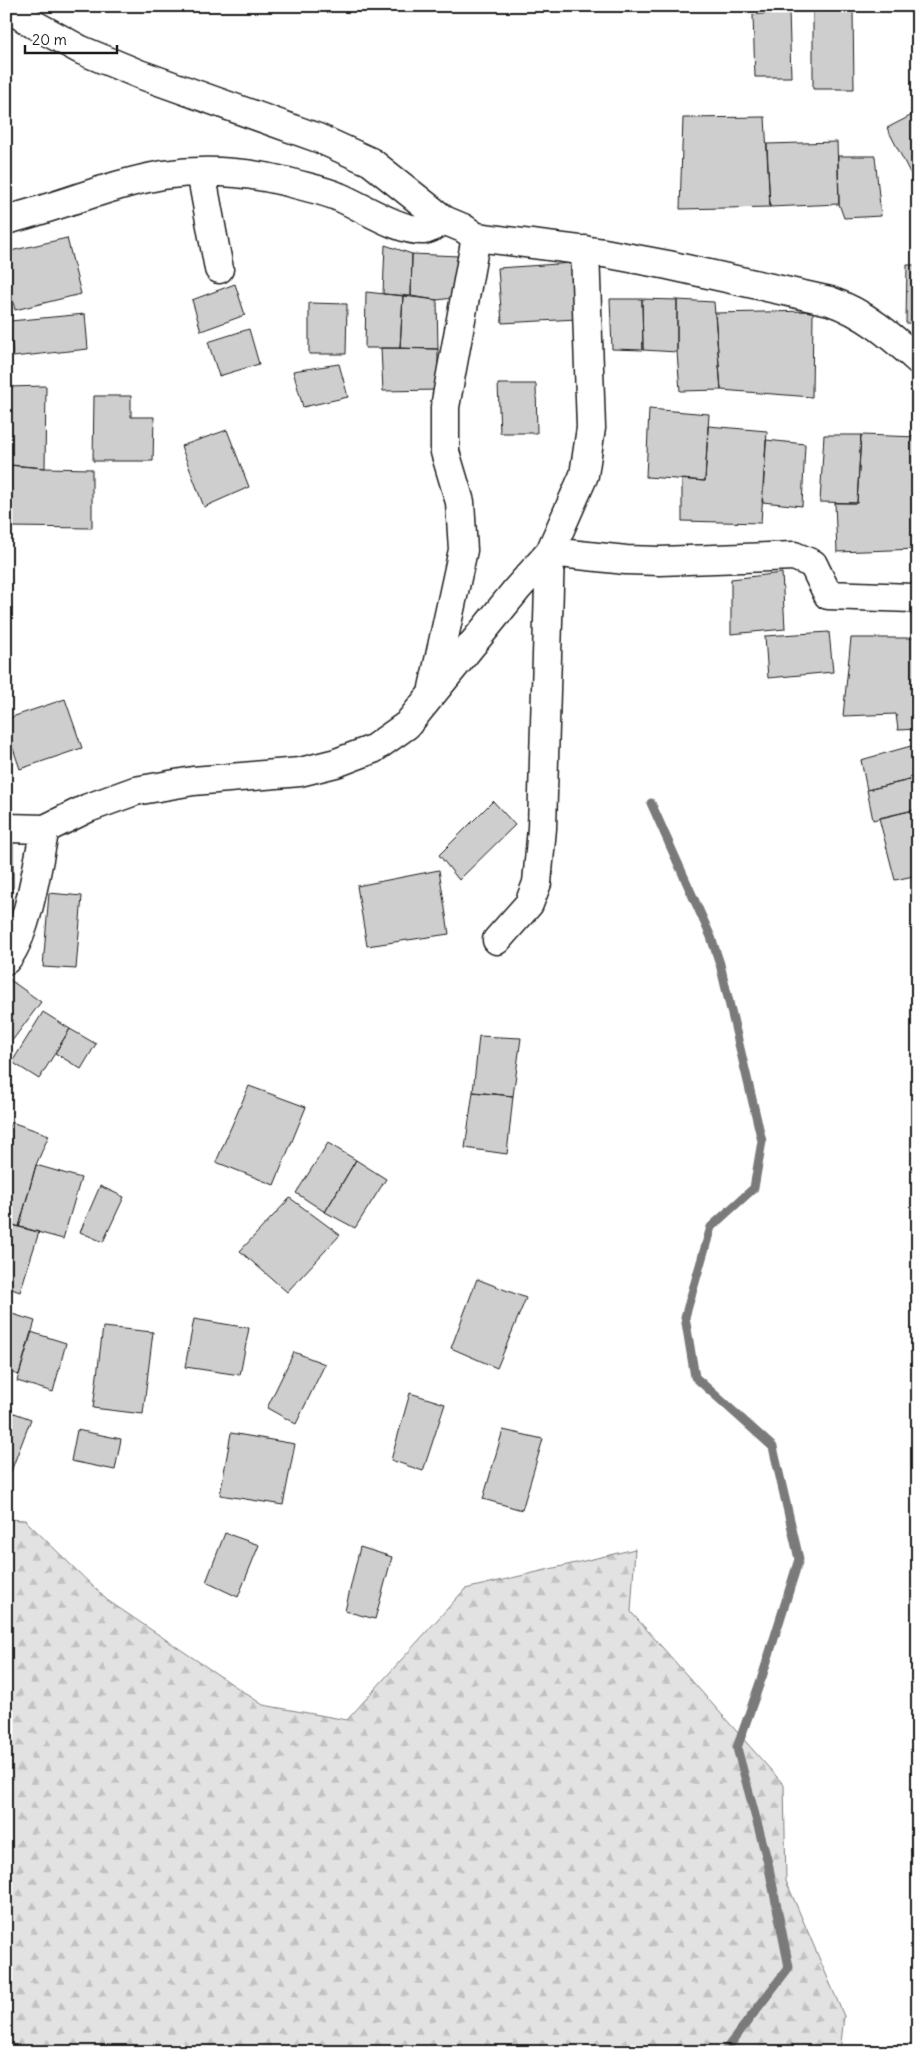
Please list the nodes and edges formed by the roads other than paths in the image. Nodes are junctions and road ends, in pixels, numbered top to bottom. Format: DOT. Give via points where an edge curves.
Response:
graph roads {
  1 [pos="6,6"];
  2 [pos="201,172"];
  3 [pos="6,220"];
  4 [pos="444,220"];
  5 [pos="476,237"];
  6 [pos="585,250"];
  7 [pos="219,269"];
  8 [pos="918,360"];
  9 [pos="550,552"];
  10 [pos="918,601"];
  11 [pos="432,694"];
  12 [pos="6,828"];
  13 [pos="45,829"];
  14 [pos="497,940"];
  15 [pos="6,960"];
  1 -- 4 [label="street" via="81,50 318,138 370,162"];
  2 -- 3 [label="street" via="164,175 130,183"];
  2 -- 4 [label="street" via="235,173 286,182 338,196 410,228 423,230"];
  2 -- 7 [label="street"];
  4 -- 5 [label="street"];
  5 -- 6 [label="street"];
  5 -- 11 [label="street" via="445,407 445,452 460,502 463,550"];
  6 -- 8 [label="street" via="668,265 848,307 882,328"];
  6 -- 9 [label="street" via="591,428 584,475"];
  9 -- 10 [label="street" via="660,561 794,556 813,564 828,595 912,598"];
  9 -- 11 [label="street"];
  9 -- 14 [label="street" via="543,819 537,883 529,904"];
  11 -- 13 [label="street" via="407,724 373,749 336,763 300,772 193,781 135,791 88,808"];
  12 -- 13 [label="street"];
  13 -- 15 [label="street" via="22,931"];
}
